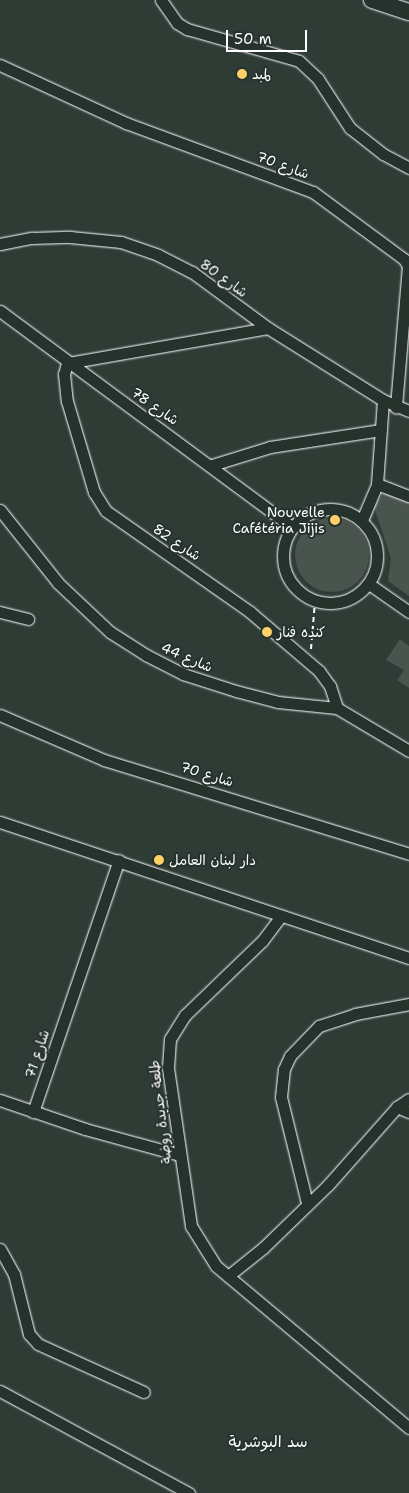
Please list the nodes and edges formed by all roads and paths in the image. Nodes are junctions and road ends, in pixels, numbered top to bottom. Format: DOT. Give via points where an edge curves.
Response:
graph roads {
  1 [pos="161,0"];
  2 [pos="372,0"];
  3 [pos="409,12"];
  4 [pos="0,65"];
  5 [pos="409,168"];
  6 [pos="0,244"];
  7 [pos="0,311"];
  8 [pos="268,328"];
  9 [pos="67,363"];
  10 [pos="383,400"];
  11 [pos="396,408"];
  12 [pos="409,411"];
  13 [pos="381,430"];
  14 [pos="212,465"];
  15 [pos="377,484"];
  16 [pos="409,496"];
  17 [pos="0,510"];
  18 [pos="362,520"];
  19 [pos="292,527"];
  20 [pos="369,584"];
  21 [pos="315,601"];
  22 [pos="0,612"];
  23 [pos="409,612"];
  24 [pos="28,618"];
  25 [pos="310,664"];
  26 [pos="337,708"];
  27 [pos="0,715"];
  28 [pos="409,751"];
  29 [pos="0,823"];
  30 [pos="409,854"];
  31 [pos="119,860"];
  32 [pos="281,916"];
  33 [pos="409,958"];
  34 [pos="409,1004"];
  35 [pos="409,1099"];
  36 [pos="0,1100"];
  37 [pos="397,1107"];
  38 [pos="33,1112"];
  39 [pos="409,1112"];
  40 [pos="180,1155"];
  41 [pos="307,1203"];
  42 [pos="0,1249"];
  43 [pos="228,1276"];
  44 [pos="0,1391"];
  45 [pos="144,1392"];
  46 [pos="409,1428"];
  47 [pos="188,1493"];
  1 -- 5 [label="street" via="177,23 195,33 299,61 318,79 350,128 383,154"];
  2 -- 3 [label="street"];
  4 -- 11 [label="street, شارع 70" via="126,123 313,192 404,259 408,266"];
  6 -- 8 [label="street, شارع 80" via="32,238 70,238 121,242 141,248 192,272"];
  7 -- 9 [label="street, شارع 78"];
  8 -- 9 [label="street"];
  8 -- 10 [label="street, شارع 80"];
  9 -- 14 [label="street, شارع 78"];
  9 -- 25 [label="street, شارع 82" via="65,387 70,415 94,492 106,511 250,612"];
  10 -- 11 [label="street, شارع 80"];
  10 -- 13 [label="street"];
  11 -- 12 [label="street, شارع 80"];
  13 -- 14 [label="street" via="270,447"];
  13 -- 15 [label="street"];
  14 -- 19 [label="street, شارع 78"];
  15 -- 16 [label="street"];
  15 -- 18 [label="street"];
  17 -- 26 [label="street, شارع 44" via="58,583 110,632 146,656 183,674 236,691 286,704"];
  18 -- 19 [label="street" via="345,510 326,508 307,514"];
  18 -- 20 [label="street" via="374,536 377,550 377,565"];
  19 -- 21 [label="street" via="284,545 283,565 291,583"];
  20 -- 21 [label="street" via="345,601"];
  20 -- 23 [label="street"];
  21 -- 25 [label="path"];
  22 -- 24 [label="street"];
  25 -- 26 [label="street, شارع 82" via="326,680"];
  26 -- 28 [label="street, شارع 44"];
  27 -- 30 [label="street, شارع 70" via="104,760"];
  29 -- 31 [label="street"];
  31 -- 32 [label="street"];
  31 -- 38 [label="street, شارع 71"];
  32 -- 33 [label="street"];
  32 -- 40 [label="street, طلعة جديدة روضة" via="262,941 185,1015 170,1039 168,1068"];
  34 -- 41 [label="street" via="355,1014 319,1026 290,1056 284,1069 281,1097"];
  35 -- 37 [label="street"];
  36 -- 38 [label="street"];
  37 -- 39 [label="street"];
  37 -- 41 [label="street" via="328,1185"];
  38 -- 40 [label="street"];
  40 -- 43 [label="street, طلعة جديدة روضة" via="191,1226 204,1249"];
  41 -- 43 [label="street" via="263,1248"];
  42 -- 45 [label="street" via="14,1274 29,1334 38,1344"];
  43 -- 46 [label="street, طلعة جديدة روضة"];
  44 -- 47 [label="street"];
}
